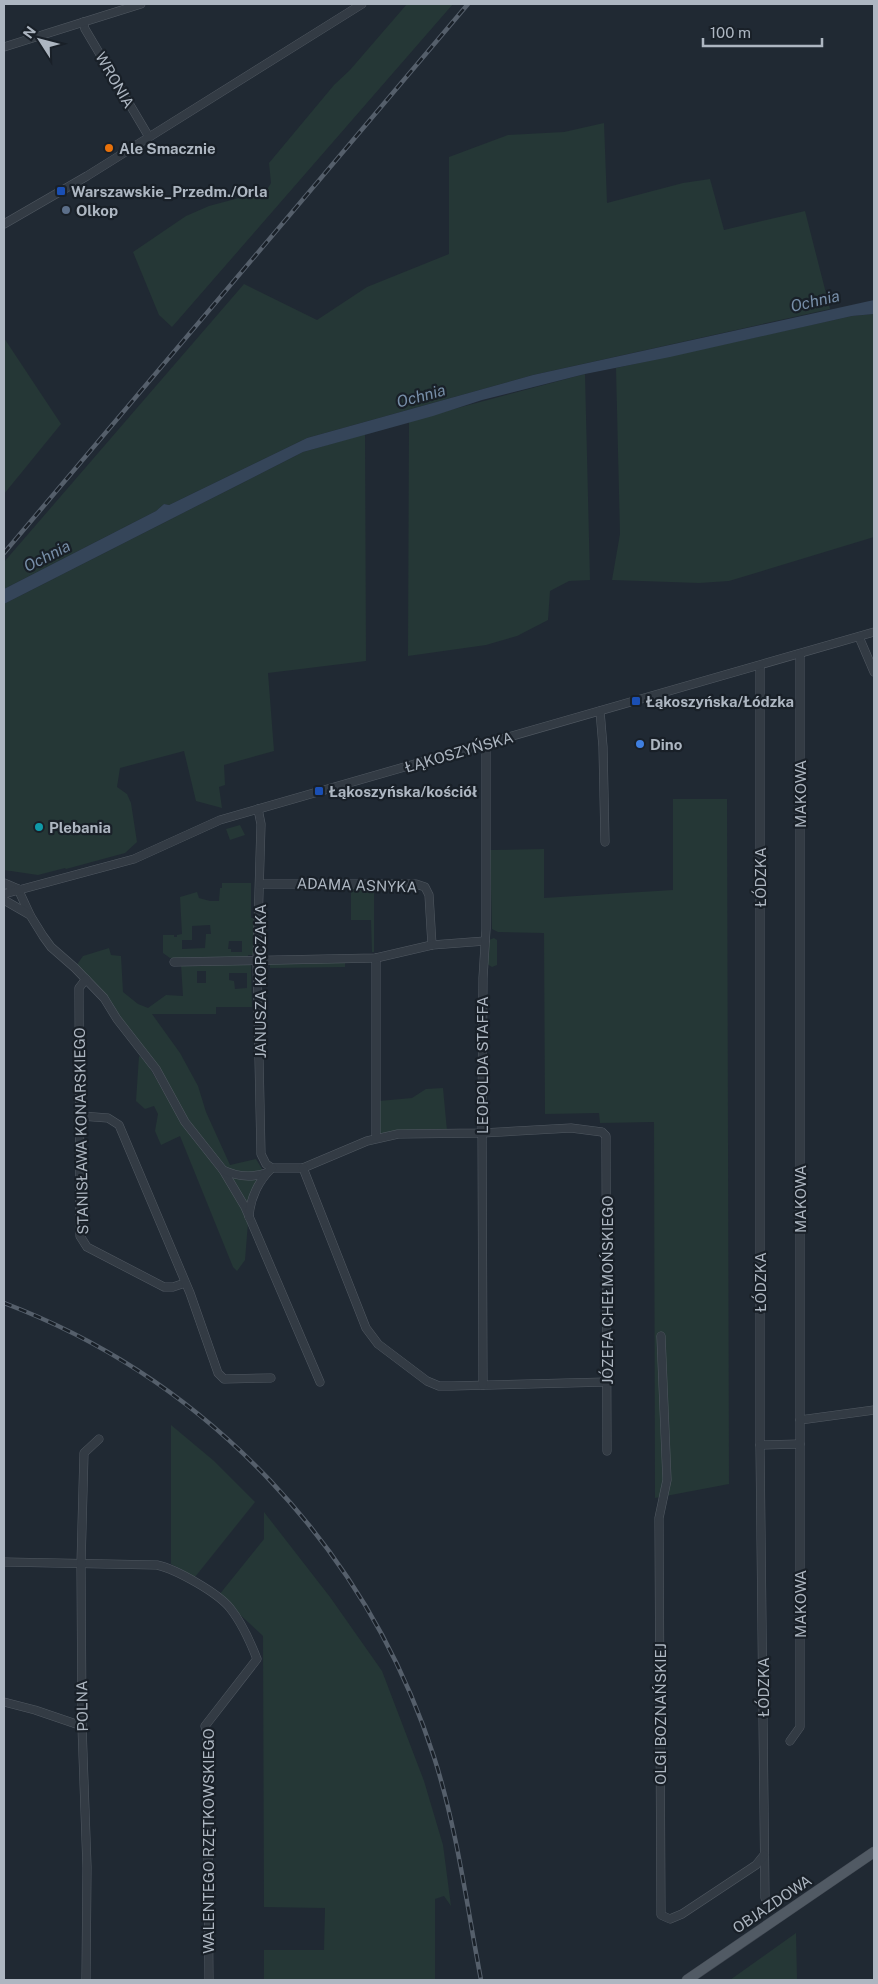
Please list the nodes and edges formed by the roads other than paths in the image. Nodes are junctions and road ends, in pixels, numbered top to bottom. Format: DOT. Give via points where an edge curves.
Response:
graph roads {
  1 [pos="141,4"];
  2 [pos="362,4"];
  3 [pos="83,22"];
  4 [pos="4,47"];
  5 [pos="149,137"];
  6 [pos="5,221"];
  7 [pos="874,632"];
  8 [pos="859,637"];
  9 [pos="800,654"];
  10 [pos="760,666"];
  11 [pos="874,672"];
  12 [pos="600,711"];
  13 [pos="486,744"];
  14 [pos="258,809"];
  15 [pos="605,842"];
  16 [pos="4,883"];
  17 [pos="260,884"];
  18 [pos="18,889"];
  19 [pos="4,894"];
  20 [pos="4,900"];
  21 [pos="19,909"];
  22 [pos="30,915"];
  23 [pos="485,941"];
  24 [pos="432,945"];
  25 [pos="376,958"];
  26 [pos="257,961"];
  27 [pos="174,962"];
  28 [pos="86,979"];
  29 [pos="81,1116"];
  30 [pos="482,1134"];
  31 [pos="376,1138"];
  32 [pos="303,1168"];
  33 [pos="223,1170"];
  34 [pos="269,1170"];
  35 [pos="249,1219"];
  36 [pos="185,1283"];
  37 [pos="661,1336"];
  38 [pos="271,1378"];
  39 [pos="320,1382"];
  40 [pos="607,1382"];
  41 [pos="483,1386"];
  42 [pos="874,1410"];
  43 [pos="800,1420"];
  44 [pos="99,1438"];
  45 [pos="800,1444"];
  46 [pos="760,1445"];
  47 [pos="607,1450"];
  48 [pos="4,1562"];
  49 [pos="81,1564"];
  50 [pos="4,1702"];
  51 [pos="82,1726"];
  52 [pos="790,1741"];
  53 [pos="874,1852"];
  54 [pos="764,1856"];
  55 [pos="765,1898"];
  56 [pos="86,1980"];
  57 [pos="209,1980"];
  58 [pos="687,1980"];
  1 -- 3 [label="street"];
  2 -- 5 [label="street"];
  3 -- 4 [label="street"];
  3 -- 5 [label="street, WRONIA"];
  5 -- 6 [label="street"];
  7 -- 8 [label="street, ŁĄKOSZYŃSKA"];
  8 -- 9 [label="street, ŁĄKOSZYŃSKA"];
  8 -- 11 [label="street"];
  9 -- 10 [label="street, ŁĄKOSZYŃSKA"];
  9 -- 43 [label="street, MAKOWA"];
  10 -- 12 [label="street, ŁĄKOSZYŃSKA"];
  10 -- 46 [label="street, ŁÓDZKA"];
  12 -- 13 [label="street, ŁĄKOSZYŃSKA"];
  12 -- 15 [label="street"];
  13 -- 14 [label="street, ŁĄKOSZYŃSKA"];
  13 -- 23 [label="street, LEOPOLDA STAFFA"];
  14 -- 17 [label="street, JANUSZA KORCZAKA" via="261,824"];
  14 -- 18 [label="street, ŁĄKOSZYŃSKA" via="220,820 134,859"];
  16 -- 18 [label="street"];
  17 -- 24 [label="street, ADAMA ASNYKA" via="407,884 425,887 429,894"];
  17 -- 26 [label="street, JANUSZA KORCZAKA"];
  18 -- 19 [label="street, ŁĄKOSZYŃSKA"];
  18 -- 21 [label="street" via="15,898"];
  18 -- 22 [label="street"];
  20 -- 21 [label="street"];
  21 -- 22 [label="street"];
  22 -- 28 [label="street" via="51,947"];
  23 -- 24 [label="street"];
  23 -- 30 [label="street, LEOPOLDA STAFFA"];
  24 -- 25 [label="street"];
  25 -- 26 [label="street"];
  25 -- 31 [label="street"];
  26 -- 27 [label="street"];
  26 -- 34 [label="street, JANUSZA KORCZAKA" via="261,1154"];
  28 -- 29 [label="street, STANISŁAWA KONARSKIEGO" via="79,988"];
  28 -- 33 [label="street" via="104,998 117,1020 156,1069 185,1122"];
  29 -- 36 [label="street" via="108,1118 119,1124"];
  29 -- 36 [label="street, STANISŁAWA KONARSKIEGO" via="80,1236 87,1247 164,1287"];
  30 -- 31 [label="street" via="398,1134"];
  30 -- 40 [label="street, JÓZEFA CHEŁMOŃSKIEGO" via="571,1128 602,1132 606,1136"];
  30 -- 41 [label="street, LEOPOLDA STAFFA"];
  31 -- 32 [label="street"];
  32 -- 34 [label="street"];
  32 -- 41 [label="street" via="366,1328 378,1344 434,1385"];
  33 -- 34 [label="street" via="255,1177"];
  33 -- 35 [label="street"];
  34 -- 35 [label="street" via="253,1195"];
  35 -- 39 [label="street"];
  36 -- 38 [label="street" via="218,1374 224,1379"];
  37 -- 54 [label="street, OLGI BOZNAŃSKIEJ" via="666,1464 666,1492 659,1518 661,1915 670,1918 682,1914 756,1865"];
  40 -- 41 [label="street"];
  40 -- 47 [label="street, JÓZEFA CHEŁMOŃSKIEGO"];
  42 -- 43 [label="street"];
  43 -- 45 [label="street, MAKOWA"];
  44 -- 49 [label="street, POLNA" via="84,1453"];
  45 -- 46 [label="street"];
  45 -- 52 [label="street, MAKOWA" via="800,1727"];
  46 -- 54 [label="street, ŁÓDZKA"];
  48 -- 49 [label="street"];
  49 -- 51 [label="street, POLNA"];
  49 -- 57 [label="street, WALENTEGO RZĘTKOWSKIEGO" via="157,1565 175,1571 230,1607 250,1639 257,1659 205,1726"];
  50 -- 51 [label="street"];
  51 -- 56 [label="street, POLNA" via="87,1867"];
  53 -- 58 [label="main road, OBJAZDOWA"];
  54 -- 55 [label="street, ŁÓDZKA"];
}
